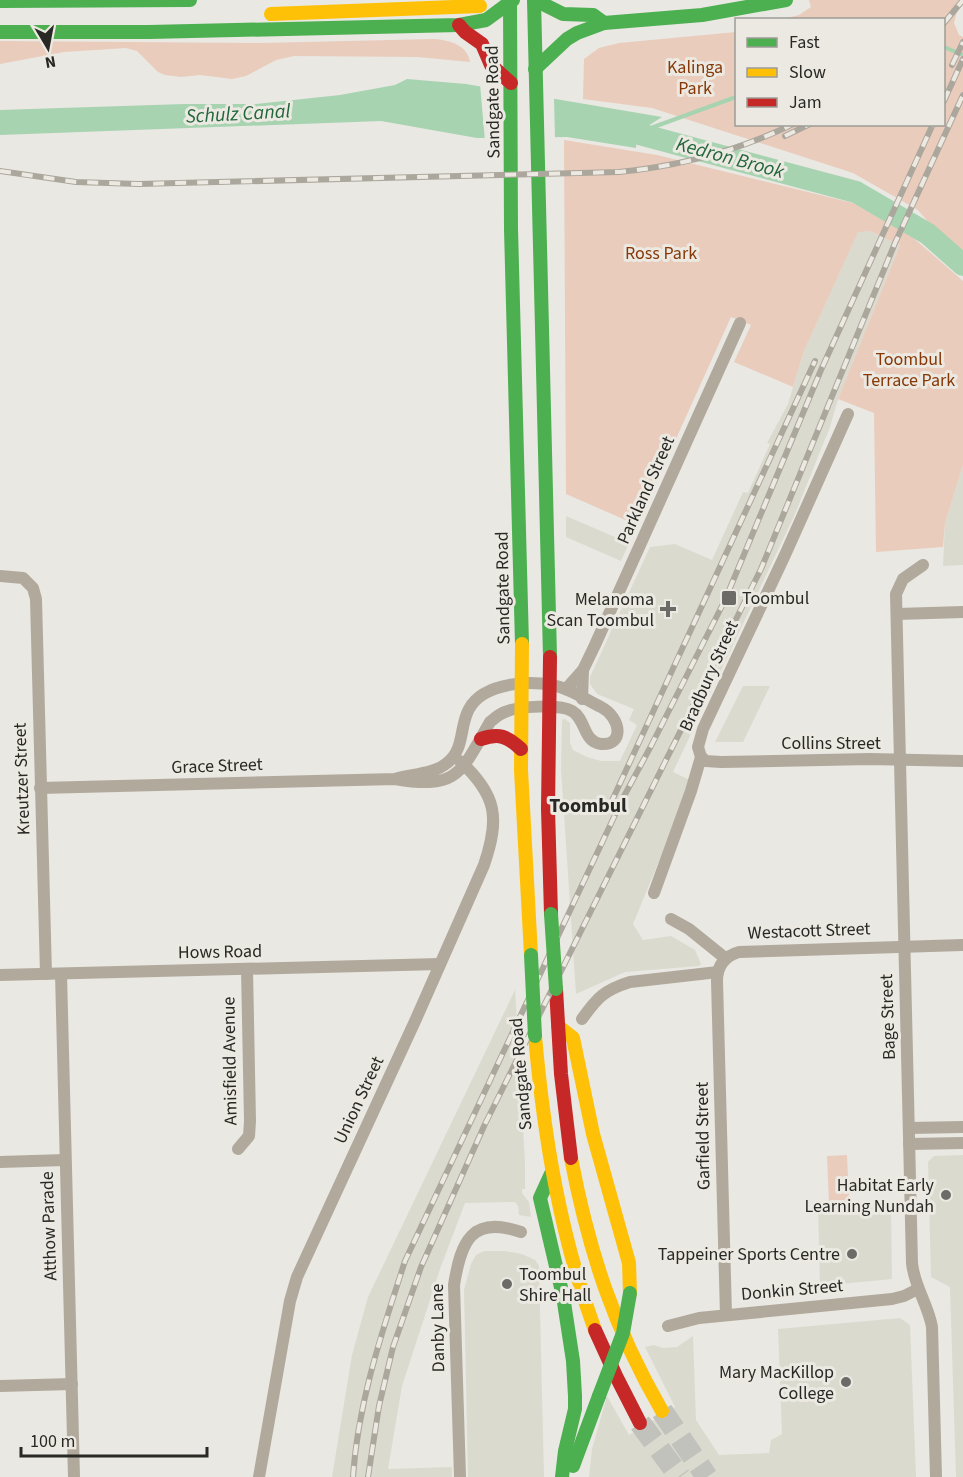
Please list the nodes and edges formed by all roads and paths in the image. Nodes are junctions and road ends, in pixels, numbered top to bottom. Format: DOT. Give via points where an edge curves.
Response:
graph roads {
  1 [pos="190,0"];
  2 [pos="535,0"];
  3 [pos="562,0"];
  4 [pos="568,0"];
  5 [pos="786,0"];
  6 [pos="0,1"];
  7 [pos="511,1"];
  8 [pos="480,6"];
  9 [pos="253,14"];
  10 [pos="604,23"];
  11 [pos="459,25"];
  12 [pos="0,32"];
  13 [pos="535,76"];
  14 [pos="511,83"];
  15 [pos="740,323"];
  16 [pos="848,414"];
  17 [pos="923,566"];
  18 [pos="0,576"];
  19 [pos="963,612"];
  20 [pos="897,614"];
  21 [pos="583,670"];
  22 [pos="523,684"];
  23 [pos="549,684"];
  24 [pos="566,689"];
  25 [pos="582,699"];
  26 [pos="549,707"];
  27 [pos="523,708"];
  28 [pos="481,739"];
  29 [pos="521,749"];
  30 [pos="454,756"];
  31 [pos="701,757"];
  32 [pos="900,761"];
  33 [pos="963,761"];
  34 [pos="465,766"];
  35 [pos="395,779"];
  36 [pos="40,788"];
  37 [pos="654,893"];
  38 [pos="671,919"];
  39 [pos="963,945"];
  40 [pos="904,947"];
  41 [pos="725,958"];
  42 [pos="440,964"];
  43 [pos="247,969"];
  44 [pos="718,972"];
  45 [pos="46,974"];
  46 [pos="61,974"];
  47 [pos="0,975"];
  48 [pos="582,1019"];
  49 [pos="558,1026"];
  50 [pos="963,1127"];
  51 [pos="909,1128"];
  52 [pos="963,1143"];
  53 [pos="909,1144"];
  54 [pos="238,1149"];
  55 [pos="65,1160"];
  56 [pos="0,1162"];
  57 [pos="551,1174"];
  58 [pos="521,1232"];
  59 [pos="918,1289"];
  60 [pos="726,1315"];
  61 [pos="668,1326"];
  62 [pos="72,1384"];
  63 [pos="0,1386"];
  64 [pos="662,1411"];
  65 [pos="640,1423"];
  66 [pos="74,1477"];
  67 [pos="259,1477"];
  68 [pos="460,1477"];
  69 [pos="562,1477"];
  70 [pos="571,1477"];
  71 [pos="936,1477"];
  1 -- 6 [label="main road"];
  2 -- 10 [label="main road" via="563,14 593,15"];
  2 -- 13 [label="main road"];
  3 -- 4 [label="main road"];
  5 -- 10 [label="main road" via="702,15"];
  7 -- 11 [label="main road" via="486,20"];
  7 -- 14 [label="main road, Sandgate Road"];
  8 -- 9 [label="main road"];
  10 -- 13 [label="main road" via="567,39"];
  11 -- 12 [label="main road"];
  11 -- 14 [label="main road" via="482,44 491,65"];
  13 -- 23 [label="main road"];
  14 -- 22 [label="main road, Sandgate Road"];
  15 -- 21 [label="street, Parkland Street"];
  16 -- 31 [label="street, Bradbury Street" via="703,729 698,747"];
  17 -- 20 [label="street, Bage Street" via="899,586"];
  18 -- 36 [label="street, Kreutzer Street" via="20,576 35,593"];
  19 -- 20 [label="street"];
  20 -- 32 [label="street, Bage Street"];
  21 -- 24 [label="street, Parkland Street"];
  21 -- 25 [label="street, Parkland Street"];
  22 -- 23 [label="street, Grace Street"];
  22 -- 27 [label="main road, Sandgate Road"];
  22 -- 30 [label="street, Grace Street" via="496,688 474,702"];
  23 -- 24 [label="street, Grace Street"];
  23 -- 26 [label="main road"];
  24 -- 25 [label="street, Grace Street"];
  25 -- 26 [label="street, Grace Street" via="614,717 618,727 614,739 604,744 593,741 573,711"];
  26 -- 27 [label="street, Grace Street"];
  26 -- 49 [label="main road, bridge" via="548,809"];
  27 -- 28 [label="street, Grace Street" via="496,717"];
  27 -- 29 [label="main road, Sandgate Road"];
  28 -- 29 [label="main road" via="503,734"];
  28 -- 34 [label="street, Grace Street"];
  29 -- 57 [label="main road, Sandgate Road, bridge" via="535,1036"];
  30 -- 34 [label="street, Union Street"];
  30 -- 35 [label="street, Grace Street" via="433,770"];
  31 -- 32 [label="street, Collins Street" via="721,762"];
  31 -- 37 [label="street, Bradbury Street"];
  32 -- 33 [label="street, Collins Street"];
  32 -- 40 [label="street, Bage Street"];
  34 -- 35 [label="street, Grace Street" via="448,780 434,783"];
  34 -- 42 [label="street, Union Street" via="489,796 493,831 484,865"];
  35 -- 36 [label="street, Grace Street"];
  36 -- 45 [label="street, Kreutzer Street"];
  38 -- 41 [label="street, Westacott Street"];
  39 -- 40 [label="street, Westacott Street"];
  40 -- 41 [label="street, Westacott Street" via="739,951"];
  40 -- 51 [label="street, Bage Street"];
  41 -- 44 [label="street, Garfield Street"];
  42 -- 43 [label="street, Hows Road"];
  42 -- 67 [label="street, Union Street" via="297,1277"];
  43 -- 46 [label="street, Hows Road"];
  43 -- 54 [label="street, Amisfield Avenue" via="250,1121 249,1136"];
  44 -- 48 [label="street" via="620,985 598,997"];
  44 -- 60 [label="street, Garfield Street"];
  45 -- 46 [label="street, Hows Road"];
  45 -- 47 [label="street, Hows Road"];
  46 -- 55 [label="street, Atthow Parade"];
  49 -- 64 [label="main road" via="564,1101 586,1231 616,1322"];
  49 -- 70 [label="main road, bridge" via="573,1038 593,1134 629,1263 630,1293 624,1333 575,1457"];
  50 -- 51 [label="street"];
  51 -- 53 [label="street, Bage Street"];
  52 -- 53 [label="street"];
  53 -- 59 [label="street, Bage Street" via="912,1263"];
  55 -- 56 [label="street"];
  55 -- 62 [label="street, Atthow Parade"];
  57 -- 65 [label="main road, Sandgate Road" via="565,1243 583,1300 605,1355"];
  57 -- 69 [label="main road, Sandgate Road" via="540,1198 566,1315 575,1396"];
  58 -- 68 [label="street, Danby Lane" via="495,1226 478,1230 466,1243 456,1275"];
  59 -- 60 [label="street, Donkin Street" via="892,1299"];
  59 -- 71 [label="street, Bage Street" via="932,1326"];
  60 -- 61 [label="street, Donkin Street"];
  62 -- 63 [label="street"];
  62 -- 66 [label="street, Atthow Parade"];
}
